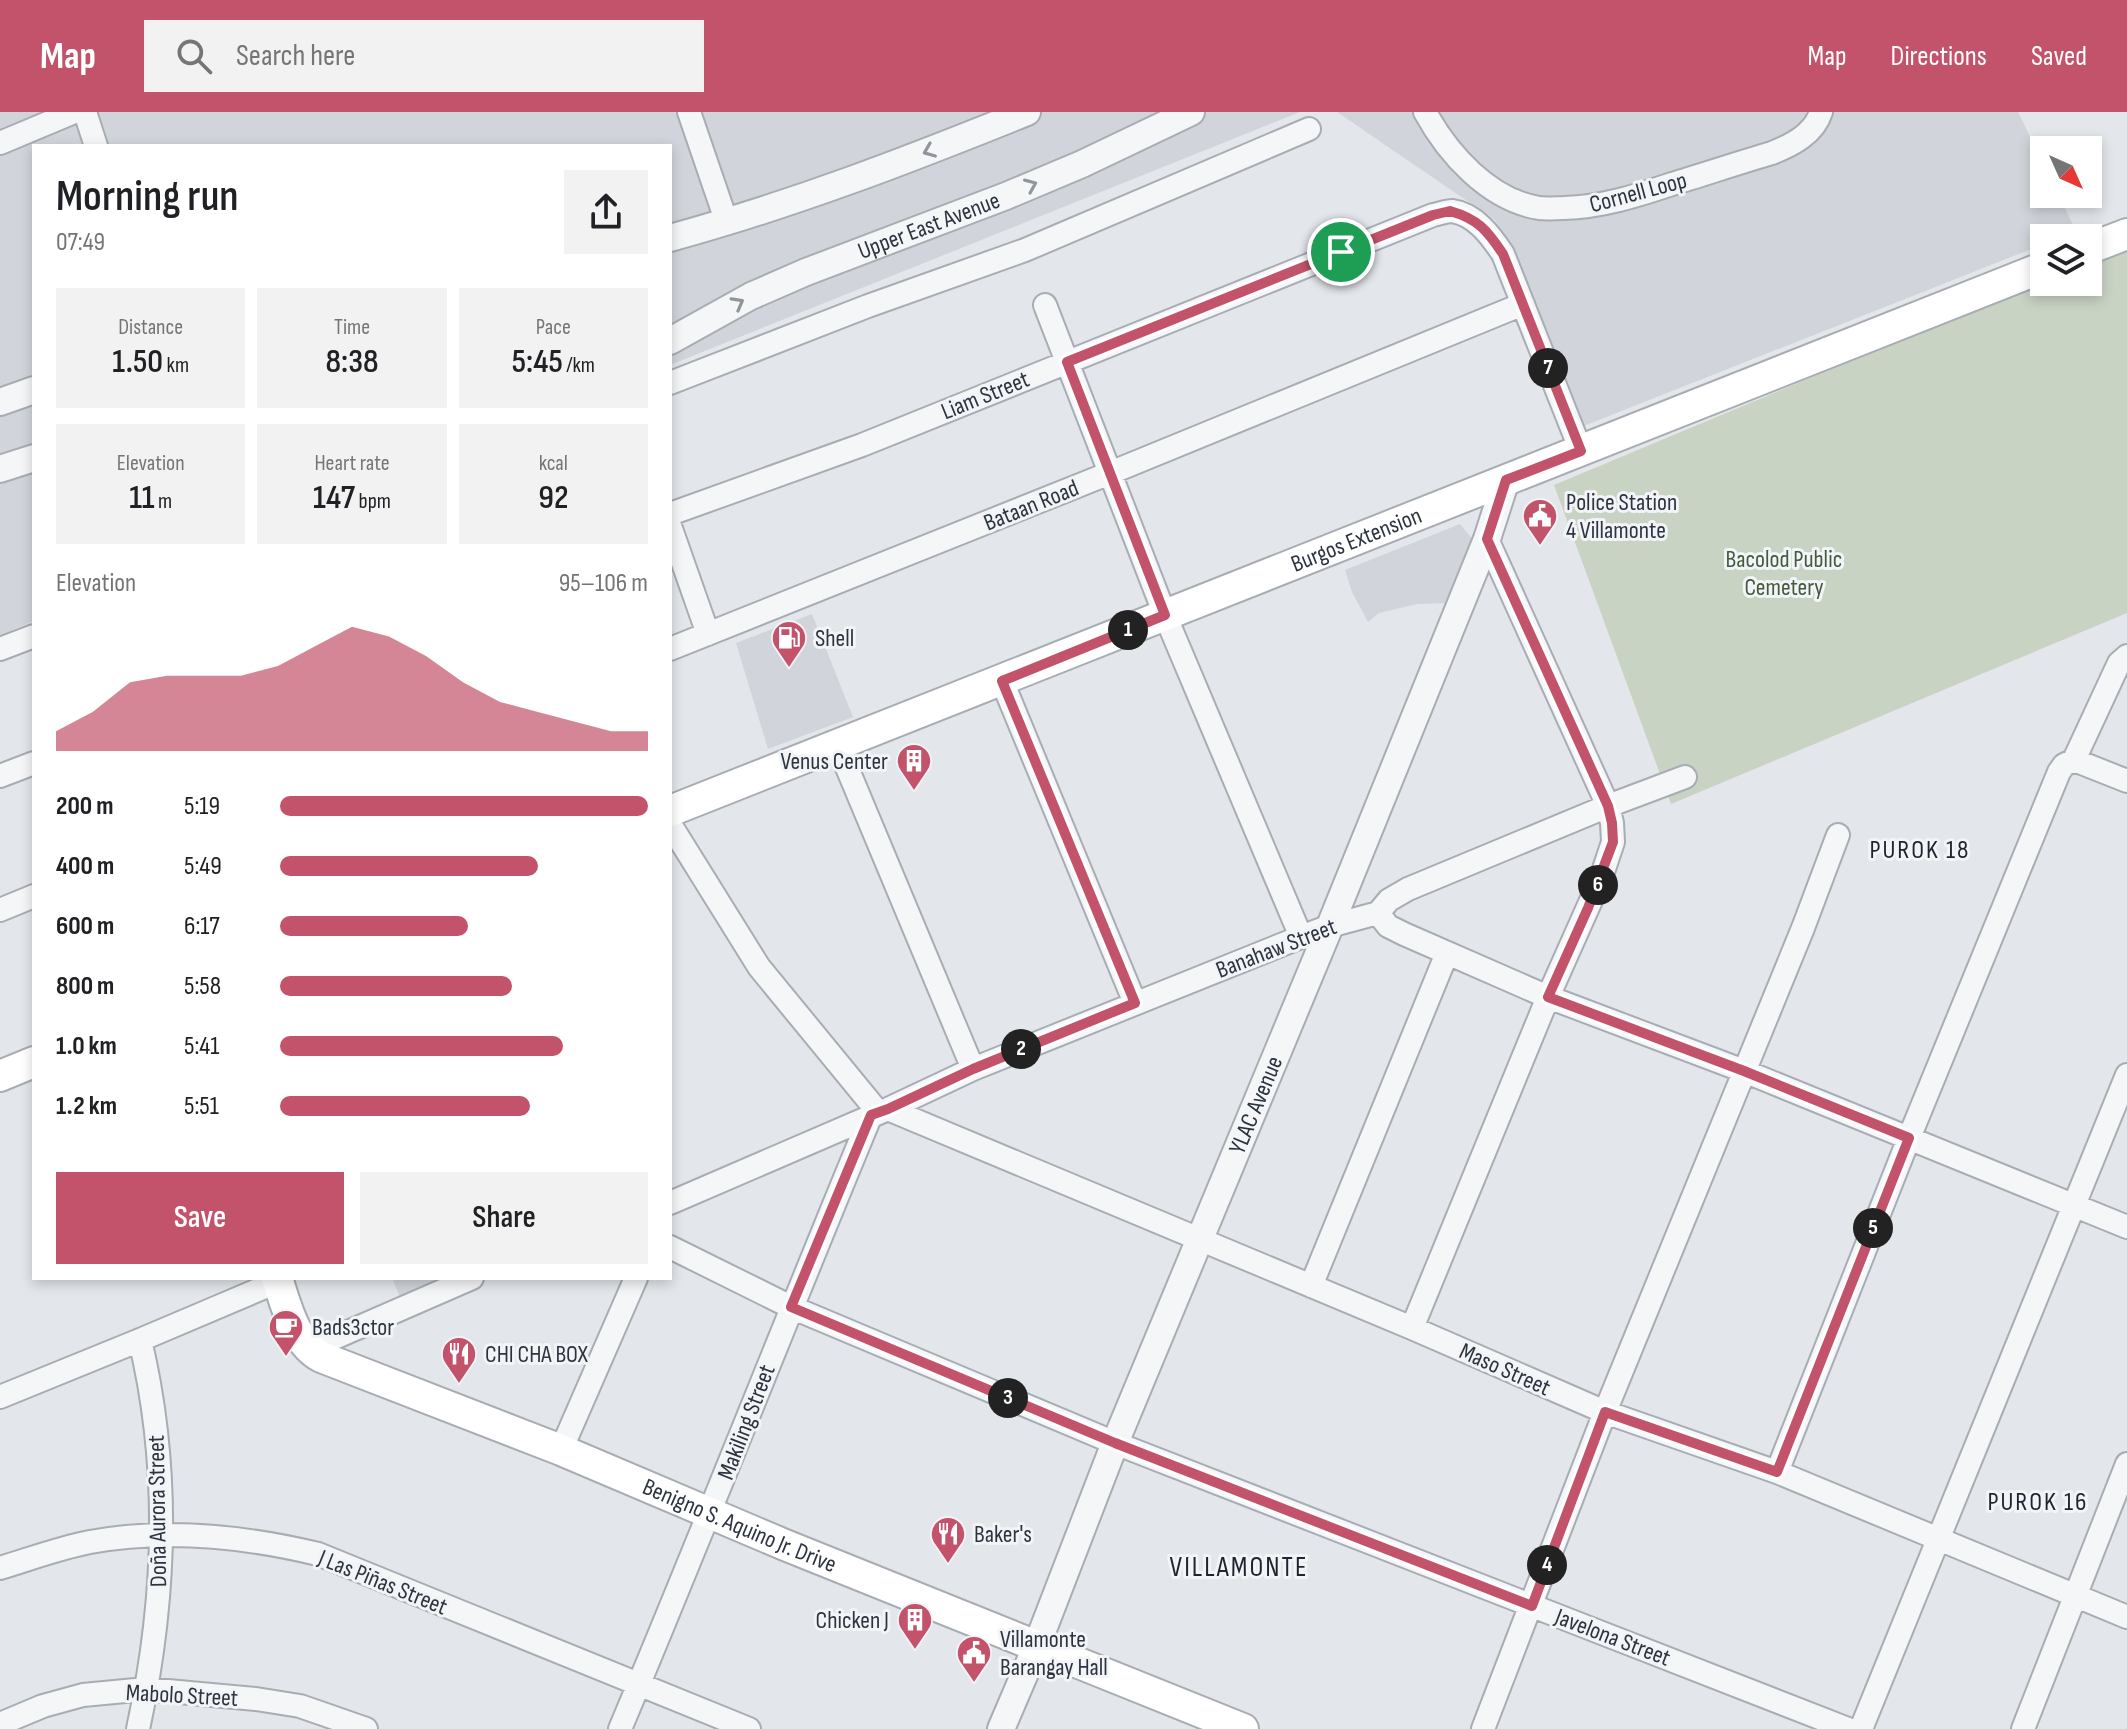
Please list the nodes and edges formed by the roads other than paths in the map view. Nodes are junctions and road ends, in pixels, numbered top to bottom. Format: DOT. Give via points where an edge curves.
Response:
graph roads {
  1 [pos="74,112"];
  2 [pos="85,112"];
  3 [pos="689,112"];
  4 [pos="1027,112"];
  5 [pos="1191,112"];
  6 [pos="1425,112"];
  7 [pos="1821,112"];
  8 [pos="1309,129"];
  9 [pos="0,143"];
  10 [pos="95,144"];
  11 [pos="727,223"];
  12 [pos="2127,234"];
  13 [pos="672,237"];
  14 [pos="2102,244"];
  15 [pos="2030,273"];
  16 [pos="1523,304"];
  17 [pos="1045,305"];
  18 [pos="672,340"];
  19 [pos="1067,362"];
  20 [pos="672,382"];
  21 [pos="32,391"];
  22 [pos="0,402"];
  23 [pos="1581,451"];
  24 [pos="32,459"];
  25 [pos="0,469"];
  26 [pos="1110,473"];
  27 [pos="1506,480"];
  28 [pos="672,512"];
  29 [pos="672,532"];
  30 [pos="1487,539"];
  31 [pos="1165,615"];
  32 [pos="708,634"];
  33 [pos="32,637"];
  34 [pos="672,648"];
  35 [pos="0,649"];
  36 [pos="2127,656"];
  37 [pos="1002,681"];
  38 [pos="838,746"];
  39 [pos="2074,760"];
  40 [pos="32,764"];
  41 [pos="0,776"];
  42 [pos="1685,777"];
  43 [pos="2127,781"];
  44 [pos="1608,806"];
  45 [pos="672,810"];
  46 [pos="672,827"];
  47 [pos="1838,835"];
  48 [pos="32,897"];
  49 [pos="0,910"];
  50 [pos="1378,913"];
  51 [pos="1330,926"];
  52 [pos="1301,937"];
  53 [pos="1447,953"];
  54 [pos="1548,997"];
  55 [pos="1135,1003"];
  56 [pos="32,1063"];
  57 [pos="973,1069"];
  58 [pos="1744,1071"];
  59 [pos="2127,1075"];
  60 [pos="0,1076"];
  61 [pos="879,1112"];
  62 [pos="1909,1138"];
  63 [pos="672,1202"];
  64 [pos="2074,1205"];
  65 [pos="2127,1227"];
  66 [pos="1198,1239"];
  67 [pos="672,1248"];
  68 [pos="278,1280"];
  69 [pos="467,1280"];
  70 [pos="635,1280"];
  71 [pos="1311,1286"];
  72 [pos="791,1307"];
  73 [pos="1412,1328"];
  74 [pos="140,1340"];
  75 [pos="309,1349"];
  76 [pos="0,1397"];
  77 [pos="1605,1412"];
  78 [pos="1115,1443"];
  79 [pos="561,1450"];
  80 [pos="2127,1464"];
  81 [pos="1777,1472"];
  82 [pos="710,1512"];
  83 [pos="162,1535"];
  84 [pos="1939,1540"];
  85 [pos="0,1568"];
  86 [pos="2074,1596"];
  87 [pos="1532,1606"];
  88 [pos="2127,1617"];
  89 [pos="1037,1645"];
  90 [pos="639,1684"];
  91 [pos="146,1689"];
  92 [pos="1206,1722"];
  93 [pos="0,1724"];
  94 [pos="138,1729"];
  95 [pos="366,1729"];
  96 [pos="620,1729"];
  97 [pos="749,1729"];
  98 [pos="1001,1729"];
  99 [pos="1243,1729"];
  100 [pos="1483,1729"];
  101 [pos="1848,1729"];
  102 [pos="1861,1729"];
  103 [pos="2023,1729"];
  1 -- 9 [label="street"];
  2 -- 10 [label="street"];
  3 -- 11 [label="street"];
  4 -- 11 [label="street, one-way"];
  18 -- 5 [label="street, Upper East Avenue, one-way" via="751,296 1006,196"];
  6 -- 7 [label="street, Cornell Loop" via="1441,140 1483,183 1540,208 1618,201 1772,153 1809,132"];
  8 -- 20 [label="street" via="1025,250"];
  11 -- 13 [label="street"];
  12 -- 14 [label="main road"];
  15 -- 23 [label="main road, Burgos Extension"];
  16 -- 19 [label="street, Liam Street" via="1491,236 1469,217 1450,211"];
  16 -- 23 [label="street"];
  16 -- 26 [label="street, Bataan Road"];
  17 -- 19 [label="street"];
  19 -- 26 [label="street"];
  19 -- 28 [label="street, Liam Street" via="862,445"];
  21 -- 22 [label="street"];
  23 -- 27 [label="main road, Burgos Extension"];
  24 -- 25 [label="street"];
  26 -- 31 [label="street"];
  26 -- 32 [label="street, Bataan Road"];
  27 -- 30 [label="street, YLAC Avenue"];
  27 -- 31 [label="main road, Burgos Extension"];
  29 -- 32 [label="street"];
  30 -- 44 [label="street"];
  30 -- 51 [label="street, YLAC Avenue"];
  31 -- 37 [label="main road, Burgos Extension"];
  31 -- 52 [label="street"];
  32 -- 34 [label="street, Bataan Road"];
  33 -- 35 [label="street"];
  36 -- 39 [label="street"];
  37 -- 38 [label="main road, Burgos Extension"];
  37 -- 55 [label="street"];
  38 -- 45 [label="main road, Burgos Extension"];
  38 -- 57 [label="street"];
  39 -- 43 [label="street"];
  39 -- 62 [label="street" via="2059,772"];
  40 -- 41 [label="street"];
  42 -- 44 [label="street, Banahaw Street"];
  44 -- 50 [label="street, Banahaw Street" via="1408,889"];
  44 -- 54 [label="street" via="1613,842"];
  46 -- 61 [label="street" via="759,967"];
  47 -- 58 [label="street"];
  48 -- 49 [label="street"];
  50 -- 51 [label="street, Banahaw Street"];
  50 -- 53 [label="street" via="1388,926"];
  51 -- 52 [label="street, Banahaw Street"];
  51 -- 66 [label="street, YLAC Avenue"];
  52 -- 55 [label="street, Banahaw Street"];
  53 -- 54 [label="street"];
  53 -- 71 [label="street"];
  54 -- 58 [label="street"];
  54 -- 73 [label="street"];
  55 -- 57 [label="street, Banahaw Street"];
  56 -- 60 [label="main road"];
  57 -- 61 [label="street, Banahaw Street"];
  58 -- 62 [label="street"];
  58 -- 77 [label="street"];
  59 -- 64 [label="street"];
  61 -- 63 [label="street, Banahaw Street"];
  61 -- 66 [label="street, Maso Street"];
  61 -- 72 [label="street, Makiling Street"];
  62 -- 64 [label="street"];
  62 -- 81 [label="street"];
  64 -- 65 [label="street"];
  64 -- 84 [label="street"];
  66 -- 71 [label="street, Maso Street"];
  66 -- 78 [label="street, YLAC Avenue"];
  67 -- 72 [label="street, Javelona Street"];
  68 -- 74 [label="street"];
  68 -- 75 [label="main road"];
  69 -- 75 [label="street"];
  70 -- 79 [label="street"];
  71 -- 73 [label="street, Maso Street"];
  72 -- 78 [label="street, Javelona Street"];
  72 -- 82 [label="street, Makiling Street"];
  73 -- 77 [label="street, Maso Street"];
  74 -- 76 [label="street"];
  74 -- 83 [label="street, Doña Aurora Street" via="156,1429"];
  75 -- 79 [label="main road, Benigno S. Aquino Jr. Drive"];
  77 -- 81 [label="street, Maso Street"];
  77 -- 87 [label="street"];
  78 -- 87 [label="street, Javelona Street"];
  78 -- 89 [label="street, YLAC Avenue"];
  79 -- 82 [label="main road, Benigno S. Aquino Jr. Drive"];
  80 -- 86 [label="street"];
  81 -- 84 [label="street, Maso Street"];
  82 -- 89 [label="main road, Benigno S. Aquino Jr. Drive"];
  82 -- 90 [label="street, Makiling Street"];
  83 -- 85 [label="street, J Las Piñas Street" via="89,1542"];
  83 -- 90 [label="street, J Las Piñas Street" via="236,1538 318,1554"];
  83 -- 91 [label="street, Doña Aurora Street"];
  84 -- 86 [label="street, Maso Street"];
  84 -- 102 [label="street"];
  86 -- 88 [label="street, Maso Street"];
  86 -- 103 [label="street"];
  87 -- 100 [label="street"];
  87 -- 101 [label="street, Javelona Street"];
  89 -- 92 [label="main road, Benigno S. Aquino Jr. Drive"];
  89 -- 98 [label="street, YLAC Avenue"];
  90 -- 96 [label="street, Makiling Street"];
  90 -- 97 [label="street, J Las Piñas Street"];
  91 -- 93 [label="street, Mabolo Street" via="83,1695"];
  91 -- 94 [label="street, Doña Aurora Street"];
  91 -- 95 [label="street, Mabolo Street" via="300,1706"];
  92 -- 99 [label="main road, Benigno S. Aquino Jr. Drive"];
}
